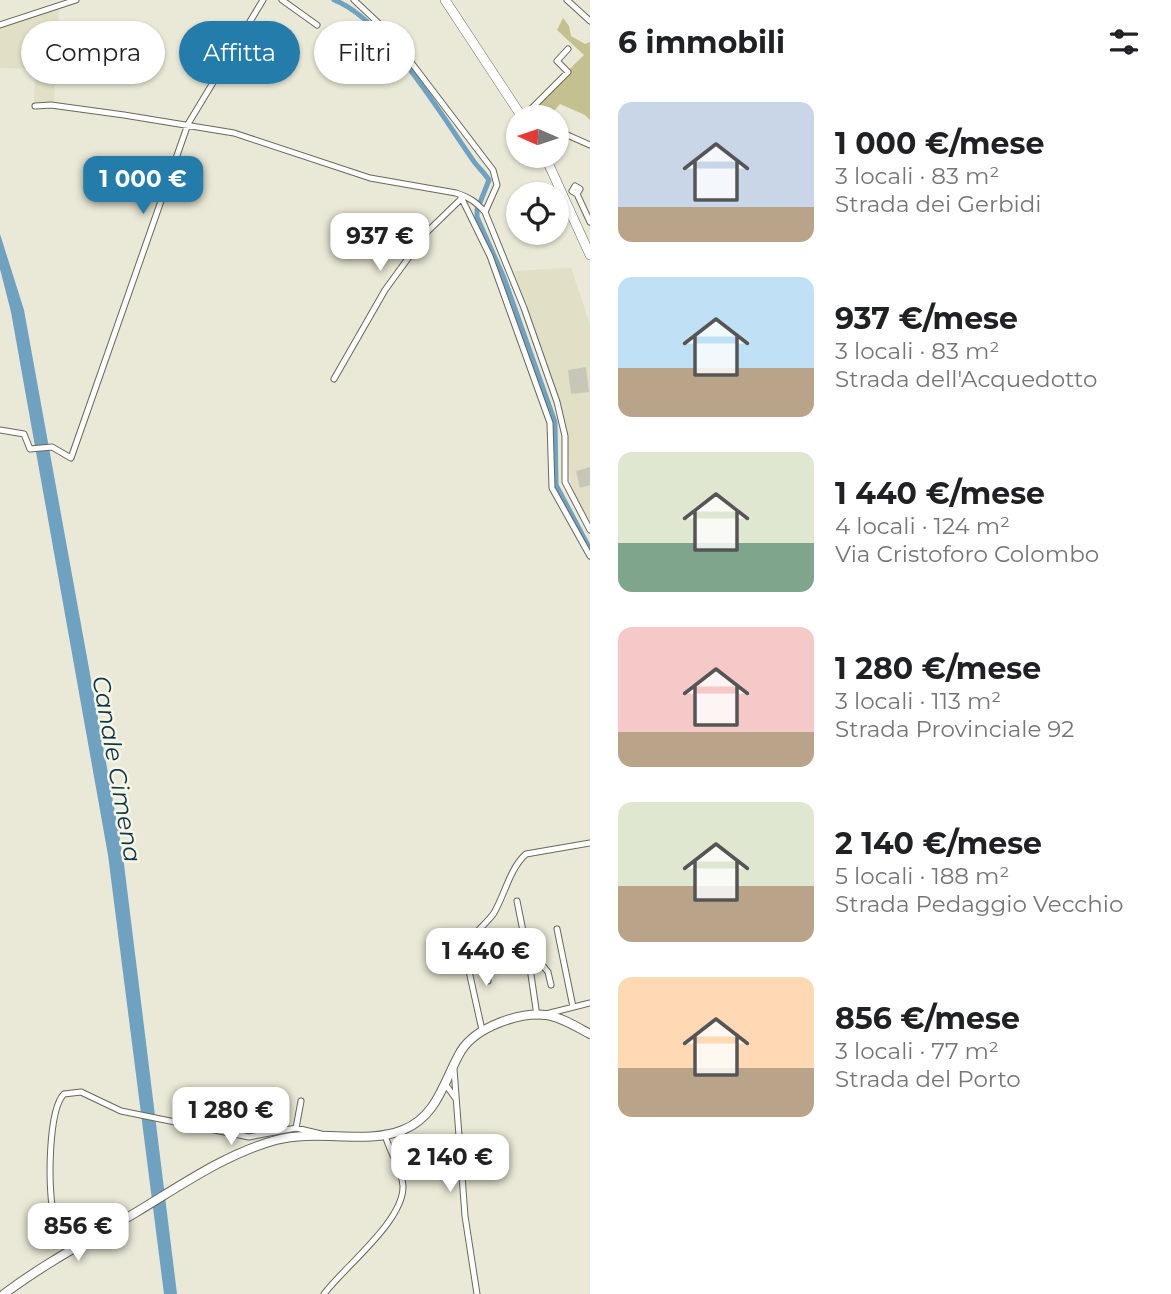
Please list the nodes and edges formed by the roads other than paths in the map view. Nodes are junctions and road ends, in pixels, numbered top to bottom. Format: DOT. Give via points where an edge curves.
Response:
graph roads {
  1 [pos="76,0"];
  2 [pos="263,0"];
  3 [pos="282,0"];
  4 [pos="354,0"];
  5 [pos="445,0"];
  6 [pos="567,0"];
  7 [pos="590,21"];
  8 [pos="314,23"];
  9 [pos="0,25"];
  10 [pos="568,49"];
  11 [pos="515,105"];
  12 [pos="535,105"];
  13 [pos="34,106"];
  14 [pos="188,124"];
  15 [pos="569,136"];
  16 [pos="590,145"];
  17 [pos="550,168"];
  18 [pos="576,194"];
  19 [pos="463,197"];
  20 [pos="485,212"];
  21 [pos="590,222"];
  22 [pos="590,256"];
  23 [pos="334,379"];
  24 [pos="0,430"];
  25 [pos="590,530"];
  26 [pos="590,556"];
  27 [pos="590,843"];
  28 [pos="517,901"];
  29 [pos="558,929"];
  30 [pos="478,932"];
  31 [pos="529,961"];
  32 [pos="488,981"];
  33 [pos="551,985"];
  34 [pos="590,1003"];
  35 [pos="573,1007"];
  36 [pos="541,1015"];
  37 [pos="482,1030"];
  38 [pos="590,1034"];
  39 [pos="454,1069"];
  40 [pos="446,1084"];
  41 [pos="457,1091"];
  42 [pos="440,1096"];
  43 [pos="456,1100"];
  44 [pos="301,1101"];
  45 [pos="296,1128"];
  46 [pos="321,1134"];
  47 [pos="278,1135"];
  48 [pos="385,1135"];
  49 [pos="478,1238"];
  50 [pos="468,1240"];
  51 [pos="69,1251"];
  52 [pos="4,1294"];
  53 [pos="324,1294"];
  54 [pos="477,1294"];
  1 -- 9 [label="street"];
  2 -- 14 [label="street"];
  3 -- 8 [label="street"];
  4 -- 20 [label="street" via="388,32 495,174 495,192"];
  5 -- 11 [label="main road"];
  6 -- 7 [label="street"];
  10 -- 12 [label="street" via="557,61 568,72"];
  13 -- 14 [label="street"];
  14 -- 19 [label="street" via="234,133 370,178"];
  14 -- 24 [label="street" via="71,458 51,447 30,449 24,434"];
  15 -- 16 [label="street"];
  17 -- 22 [label="main road"];
  18 -- 21 [label="street"];
  19 -- 20 [label="street"];
  19 -- 23 [label="street" via="428,231 385,290"];
  19 -- 26 [label="street" via="490,256 550,424 552,488"];
  20 -- 25 [label="street" via="557,402 565,436 565,482"];
  27 -- 30 [label="street" via="526,854"];
  28 -- 31 [label="street"];
  29 -- 35 [label="street"];
  30 -- 32 [label="street"];
  30 -- 37 [label="street" via="465,953"];
  31 -- 33 [label="street" via="539,961"];
  31 -- 36 [label="street"];
  34 -- 35 [label="street"];
  35 -- 36 [label="street"];
  36 -- 37 [label="main road"];
  36 -- 38 [label="main road"];
  37 -- 39 [label="main road" via="461,1052"];
  39 -- 40 [label="main road"];
  39 -- 41 [label="street"];
  40 -- 41 [label="street"];
  40 -- 42 [label="main road"];
  40 -- 43 [label="street"];
  41 -- 43 [label="street"];
  42 -- 43 [label="street"];
  42 -- 48 [label="main road" via="411,1126"];
  43 -- 50 [label="street"];
  44 -- 45 [label="street"];
  45 -- 46 [label="street"];
  45 -- 47 [label="street"];
  46 -- 47 [label="main road"];
  46 -- 48 [label="main road"];
  47 -- 51 [label="main road" via="186,1181"];
  47 -- 51 [label="street" via="249,1137 121,1111 80,1092 64,1094 54,1122 50,1193 57,1228"];
  48 -- 53 [label="street" via="402,1182 400,1201 395,1214"];
  49 -- 50 [label="street"];
  50 -- 54 [label="street"];
  51 -- 52 [label="main road"];
}
